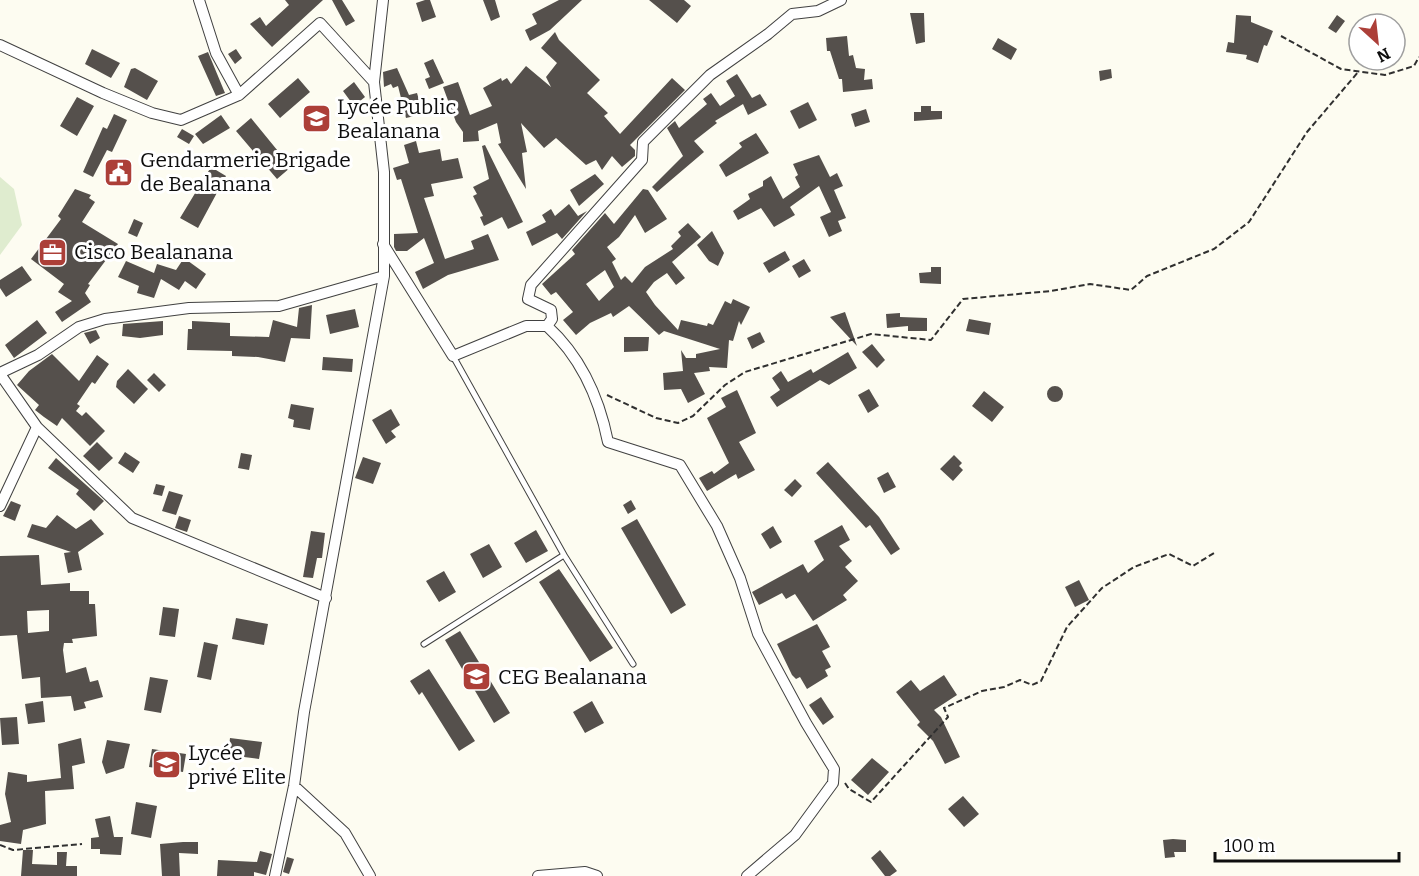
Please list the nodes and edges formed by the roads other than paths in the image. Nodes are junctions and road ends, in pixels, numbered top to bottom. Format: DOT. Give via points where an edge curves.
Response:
graph roads {
  1 [pos="199,0"];
  2 [pos="383,0"];
  3 [pos="840,0"];
  4 [pos="0,45"];
  5 [pos="374,82"];
  6 [pos="239,95"];
  7 [pos="383,244"];
  8 [pos="384,276"];
  9 [pos="547,326"];
  10 [pos="453,356"];
  11 [pos="0,373"];
  12 [pos="37,427"];
  13 [pos="0,506"];
  14 [pos="564,555"];
  15 [pos="326,597"];
  16 [pos="424,644"];
  17 [pos="633,664"];
  18 [pos="294,786"];
  19 [pos="275,876"];
  20 [pos="370,876"];
  21 [pos="538,876"];
  22 [pos="597,876"];
  23 [pos="747,876"];
  1 -- 6 [label="street" via="216,53"];
  2 -- 5 [label="street"];
  3 -- 9 [label="street" via="818,10 792,14 710,75 643,142 642,160 531,285 528,299 551,310 552,319"];
  4 -- 6 [label="street" via="103,93 181,120"];
  5 -- 6 [label="street" via="320,23"];
  5 -- 7 [label="street" via="384,172"];
  7 -- 8 [label="street"];
  7 -- 10 [label="street"];
  8 -- 11 [label="street" via="279,306 189,308 105,319 79,327 38,355"];
  8 -- 15 [label="street"];
  9 -- 10 [label="street" via="526,326"];
  9 -- 23 [label="street" via="565,343 592,388 608,442 680,465 721,536 758,634 834,769 833,783 795,835"];
  10 -- 14 [label="lane"];
  11 -- 12 [label="street"];
  12 -- 13 [label="street"];
  12 -- 15 [label="street" via="132,518"];
  14 -- 16 [label="lane"];
  14 -- 17 [label="lane"];
  15 -- 18 [label="street"];
  18 -- 19 [label="street"];
  18 -- 20 [label="street" via="345,833"];
  21 -- 22 [label="street" via="585,872"];
}
